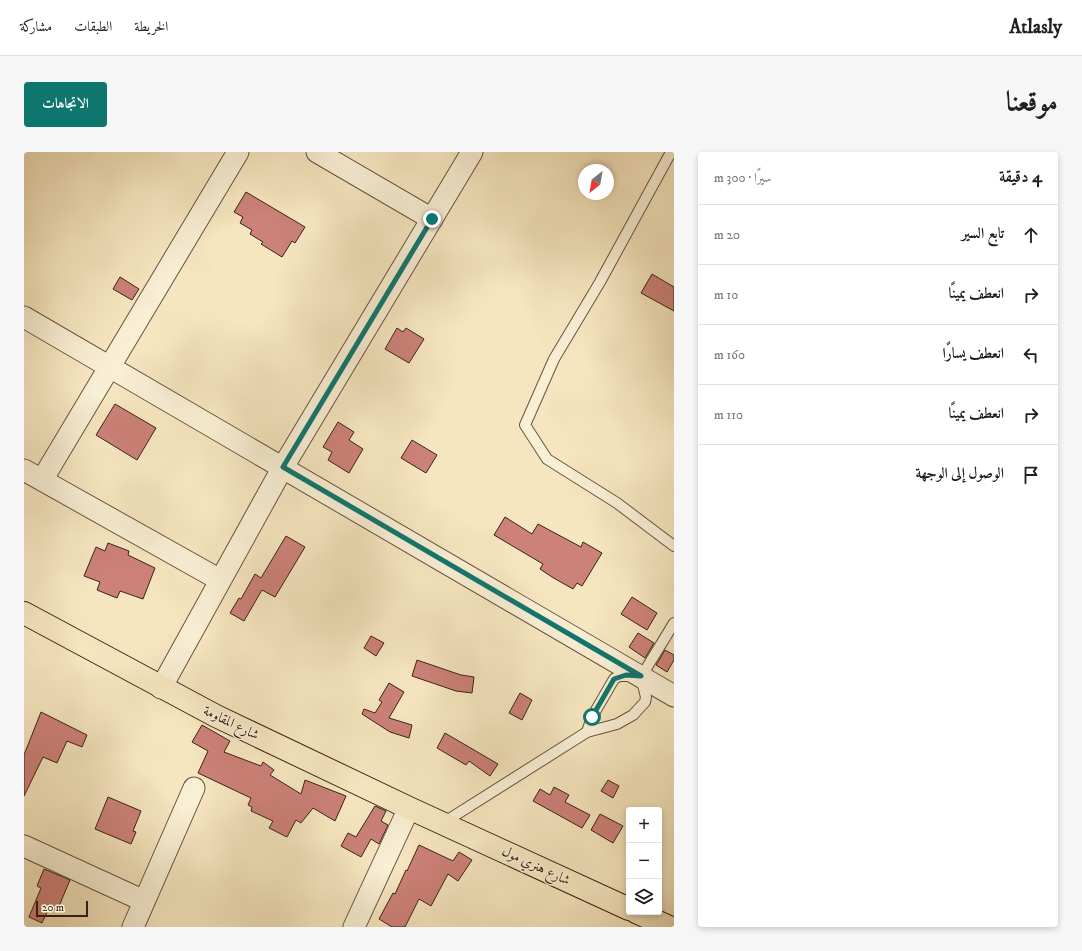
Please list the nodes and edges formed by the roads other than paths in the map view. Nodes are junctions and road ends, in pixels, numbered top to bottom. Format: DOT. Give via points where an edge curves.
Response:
graph roads {
  1 [pos="238,152"];
  2 [pos="317,152"];
  3 [pos="472,152"];
  4 [pos="671,152"];
  5 [pos="432,219"];
  6 [pos="24,317"];
  7 [pos="109,366"];
  8 [pos="283,467"];
  9 [pos="24,470"];
  10 [pos="42,480"];
  11 [pos="674,546"];
  12 [pos="220,580"];
  13 [pos="24,613"];
  14 [pos="674,623"];
  15 [pos="641,676"];
  16 [pos="161,688"];
  17 [pos="674,696"];
  18 [pos="587,732"];
  19 [pos="194,788"];
  20 [pos="409,808"];
  21 [pos="443,823"];
  22 [pos="24,846"];
  23 [pos="144,902"];
  24 [pos="626,908"];
  25 [pos="643,915"];
  26 [pos="133,927"];
  27 [pos="354,927"];
  28 [pos="669,927"];
  1 -- 7 [label="street"];
  2 -- 5 [label="street"];
  3 -- 5 [label="street"];
  4 -- 11 [label="lane" via="600,282 554,359 525,426 547,459 617,503"];
  5 -- 8 [label="street"];
  6 -- 7 [label="street"];
  7 -- 8 [label="street"];
  7 -- 10 [label="street"];
  8 -- 12 [label="street"];
  8 -- 15 [label="street"];
  9 -- 10 [label="street"];
  10 -- 12 [label="street"];
  12 -- 16 [label="street"];
  13 -- 16 [label="highway, شارع المقاومة"];
  14 -- 15 [label="lane"];
  15 -- 17 [label="street"];
  15 -- 18 [label="lane" via="626,675 614,679 592,717"];
  15 -- 18 [label="lane" via="646,697 641,707 617,724"];
  16 -- 20 [label="highway, شارع المقاومة"];
  18 -- 21 [label="lane"];
  19 -- 23 [label="street"];
  20 -- 21 [label="highway, شارع المقاومة"];
  20 -- 27 [label="street"];
  21 -- 24 [label="highway, شارع هنري مول"];
  22 -- 23 [label="street"];
  23 -- 26 [label="street"];
  25 -- 28 [label="highway"];
}
